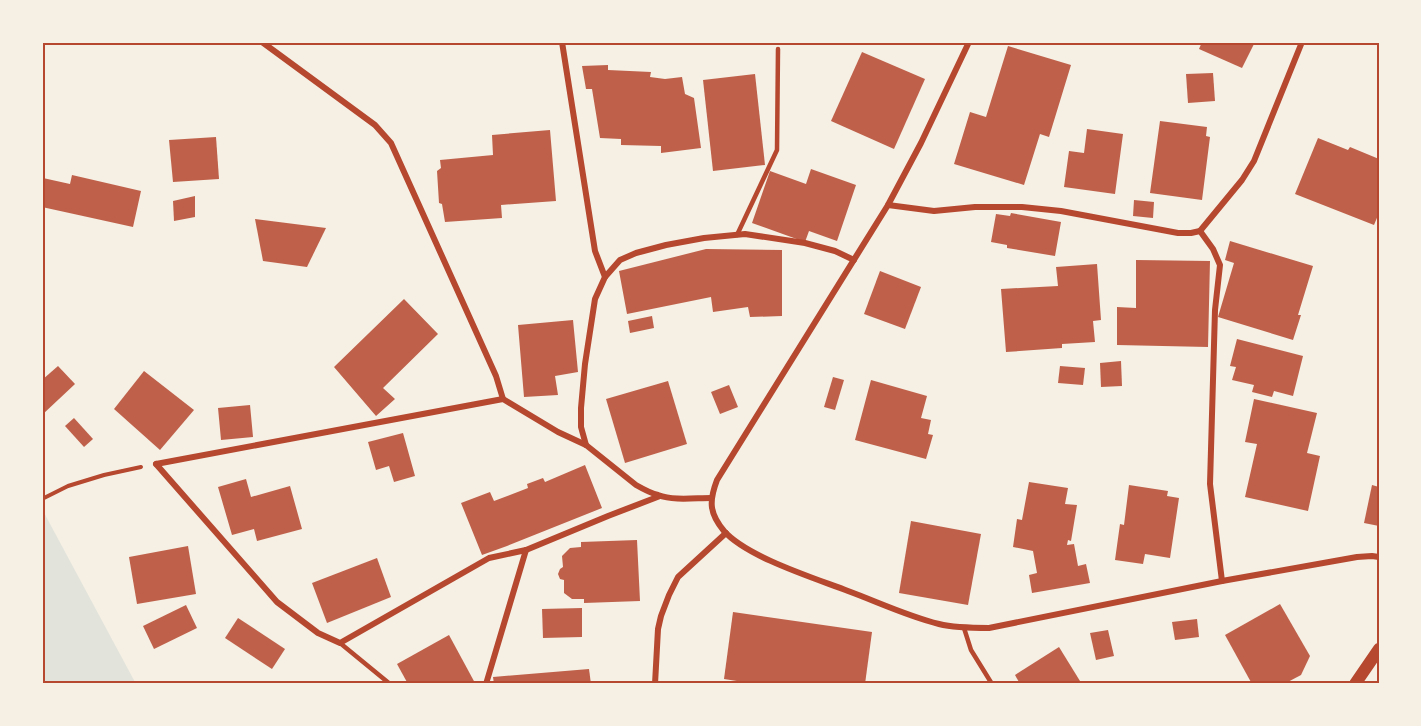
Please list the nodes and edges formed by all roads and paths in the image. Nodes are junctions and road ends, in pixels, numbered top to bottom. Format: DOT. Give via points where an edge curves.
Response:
graph roads {
  1 [pos="262,42"];
  2 [pos="562,42"];
  3 [pos="969,42"];
  4 [pos="1302,42"];
  5 [pos="778,49"];
  6 [pos="888,205"];
  7 [pos="1200,231"];
  8 [pos="737,235"];
  9 [pos="854,260"];
  10 [pos="605,277"];
  11 [pos="503,399"];
  12 [pos="586,445"];
  13 [pos="156,464"];
  14 [pos="660,496"];
  15 [pos="711,498"];
  16 [pos="42,499"];
  17 [pos="726,533"];
  18 [pos="526,550"];
  19 [pos="1379,557"];
  20 [pos="1222,581"];
  21 [pos="964,628"];
  22 [pos="340,643"];
  23 [pos="1379,649"];
  24 [pos="390,684"];
  25 [pos="486,684"];
  26 [pos="655,684"];
  27 [pos="992,684"];
  28 [pos="1355,684"];
  1 -- 11 [label="street" via="375,125 391,144"];
  2 -- 10 [label="street" via="595,251"];
  3 -- 6 [label="street"];
  4 -- 7 [label="street" via="1254,161"];
  5 -- 8 [label="lane" via="777,150"];
  6 -- 7 [label="street" via="934,211 1022,207 1178,233"];
  6 -- 9 [label="street"];
  7 -- 20 [label="street" via="1220,265 1210,484"];
  8 -- 9 [label="street" via="805,243"];
  8 -- 10 [label="street" via="636,253 620,260"];
  9 -- 15 [label="street" via="717,480"];
  10 -- 12 [label="street" via="595,299 585,364 581,427"];
  11 -- 12 [label="street"];
  11 -- 13 [label="street"];
  12 -- 14 [label="street" via="636,485"];
  13 -- 16 [label="path" via="68,486"];
  13 -- 22 [label="street" via="277,602 318,633"];
  14 -- 15 [label="street"];
  14 -- 18 [label="street"];
  15 -- 17 [label="street" via="714,515"];
  17 -- 21 [label="street" via="749,550 791,569 914,616"];
  17 -- 26 [label="street" via="678,577 669,595 658,629"];
  18 -- 22 [label="street" via="489,558"];
  18 -- 25 [label="street"];
  19 -- 20 [label="street" via="1357,556"];
  20 -- 21 [label="street" via="989,628"];
  21 -- 27 [label="lane" via="971,650"];
  22 -- 24 [label="lane"];
  23 -- 28 [label="main road"];
}
